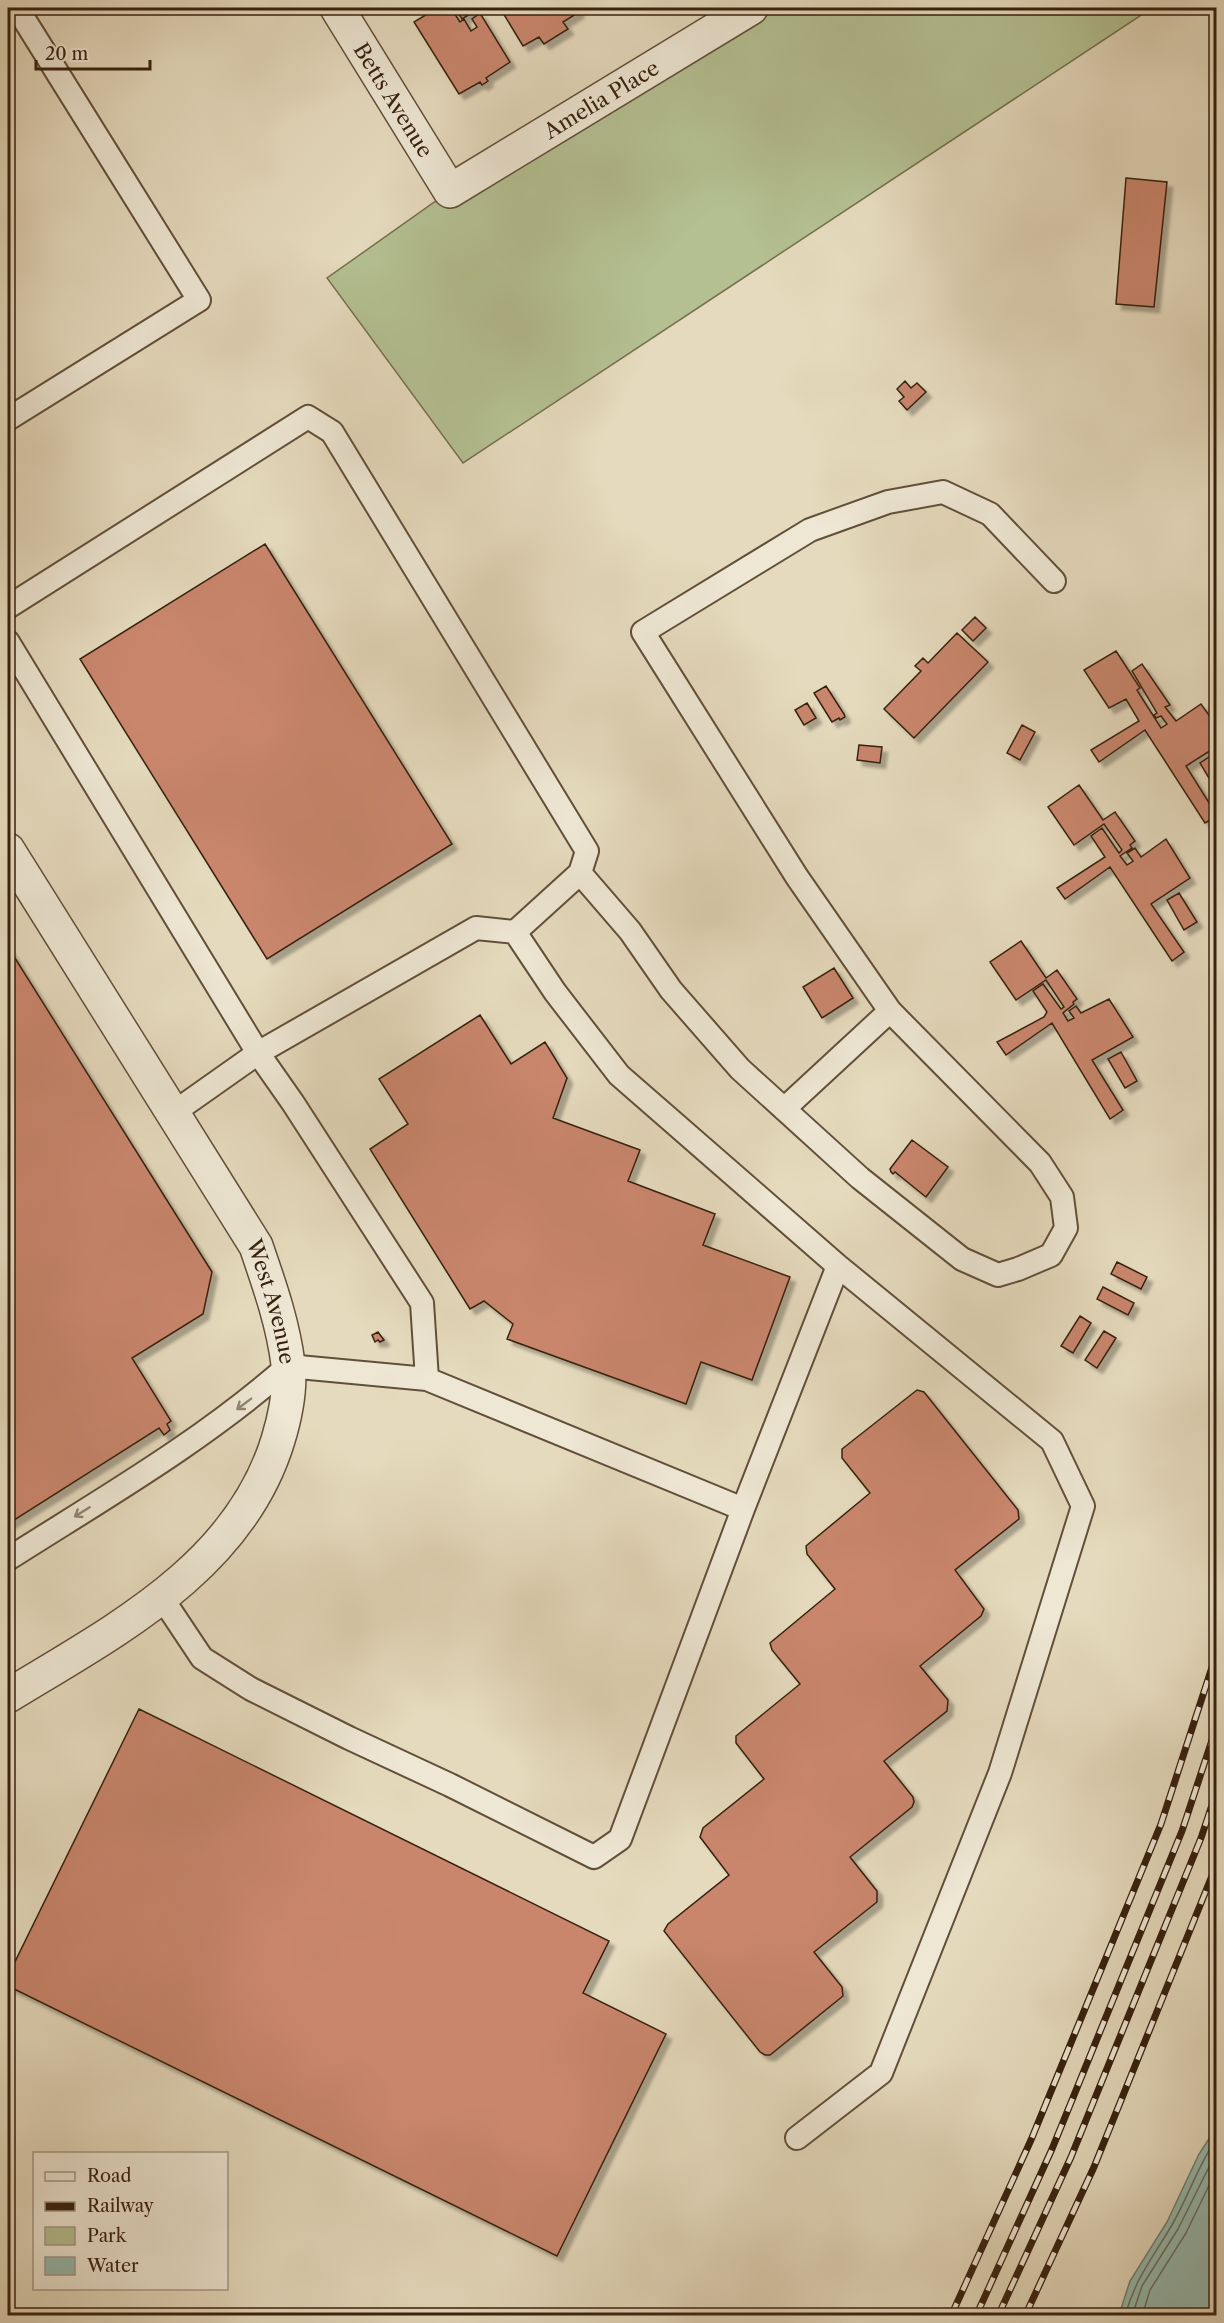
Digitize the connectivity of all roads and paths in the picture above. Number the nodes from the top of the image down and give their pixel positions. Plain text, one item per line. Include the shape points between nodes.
1 (17, 8) edge
2 (337, 8) edge
3 (751, 8) edge
4 (450, 191) joint
5 (8, 419) edge
6 (1054, 581) dead end
7 (8, 607) edge
8 (8, 642) edge
9 (8, 850) edge
10 (580, 873) junction
11 (515, 932) junction
12 (890, 1011) junction
13 (258, 1053) junction
14 (783, 1109) junction
15 (173, 1113) junction
16 (838, 1266) junction
17 (288, 1366) junction
18 (428, 1379) junction
19 (743, 1509) junction
20 (8, 1558) edge
21 (162, 1598) junction
22 (8, 1696) edge
23 (797, 2138) dead end

1 - 5 lane via 199,300
2 - 4 street, Betts Avenue
3 - 4 street, Amelia Place
6 - 12 lane via 990,514 944,492 888,502 810,530 643,632 797,877
7 - 10 lane via 308,417 332,432 587,851
8 - 13 lane
9 - 15 street, West Avenue
10 - 11 lane
10 - 14 lane via 630,931 671,990 740,1069
11 - 13 lane via 476,928
11 - 16 lane via 619,1075
12 - 14 lane
12 - 14 lane via 1046,1172 1062,1197 1066,1228 1051,1255 998,1275 962,1259 860,1178
13 - 15 lane
13 - 18 lane via 422,1303
15 - 17 street, West Avenue via 256,1246 274,1300
16 - 19 lane
16 - 23 lane via 1052,1441 1083,1506 1000,1773 881,2073
17 - 18 lane
17 -> 20 lane via 248,1401 154,1467
17 - 21 street, West Avenue via 285,1418 271,1461 253,1497 218,1546
18 - 19 lane
19 - 21 lane via 620,1839 594,1857 251,1689 202,1658
21 - 22 street, West Avenue

